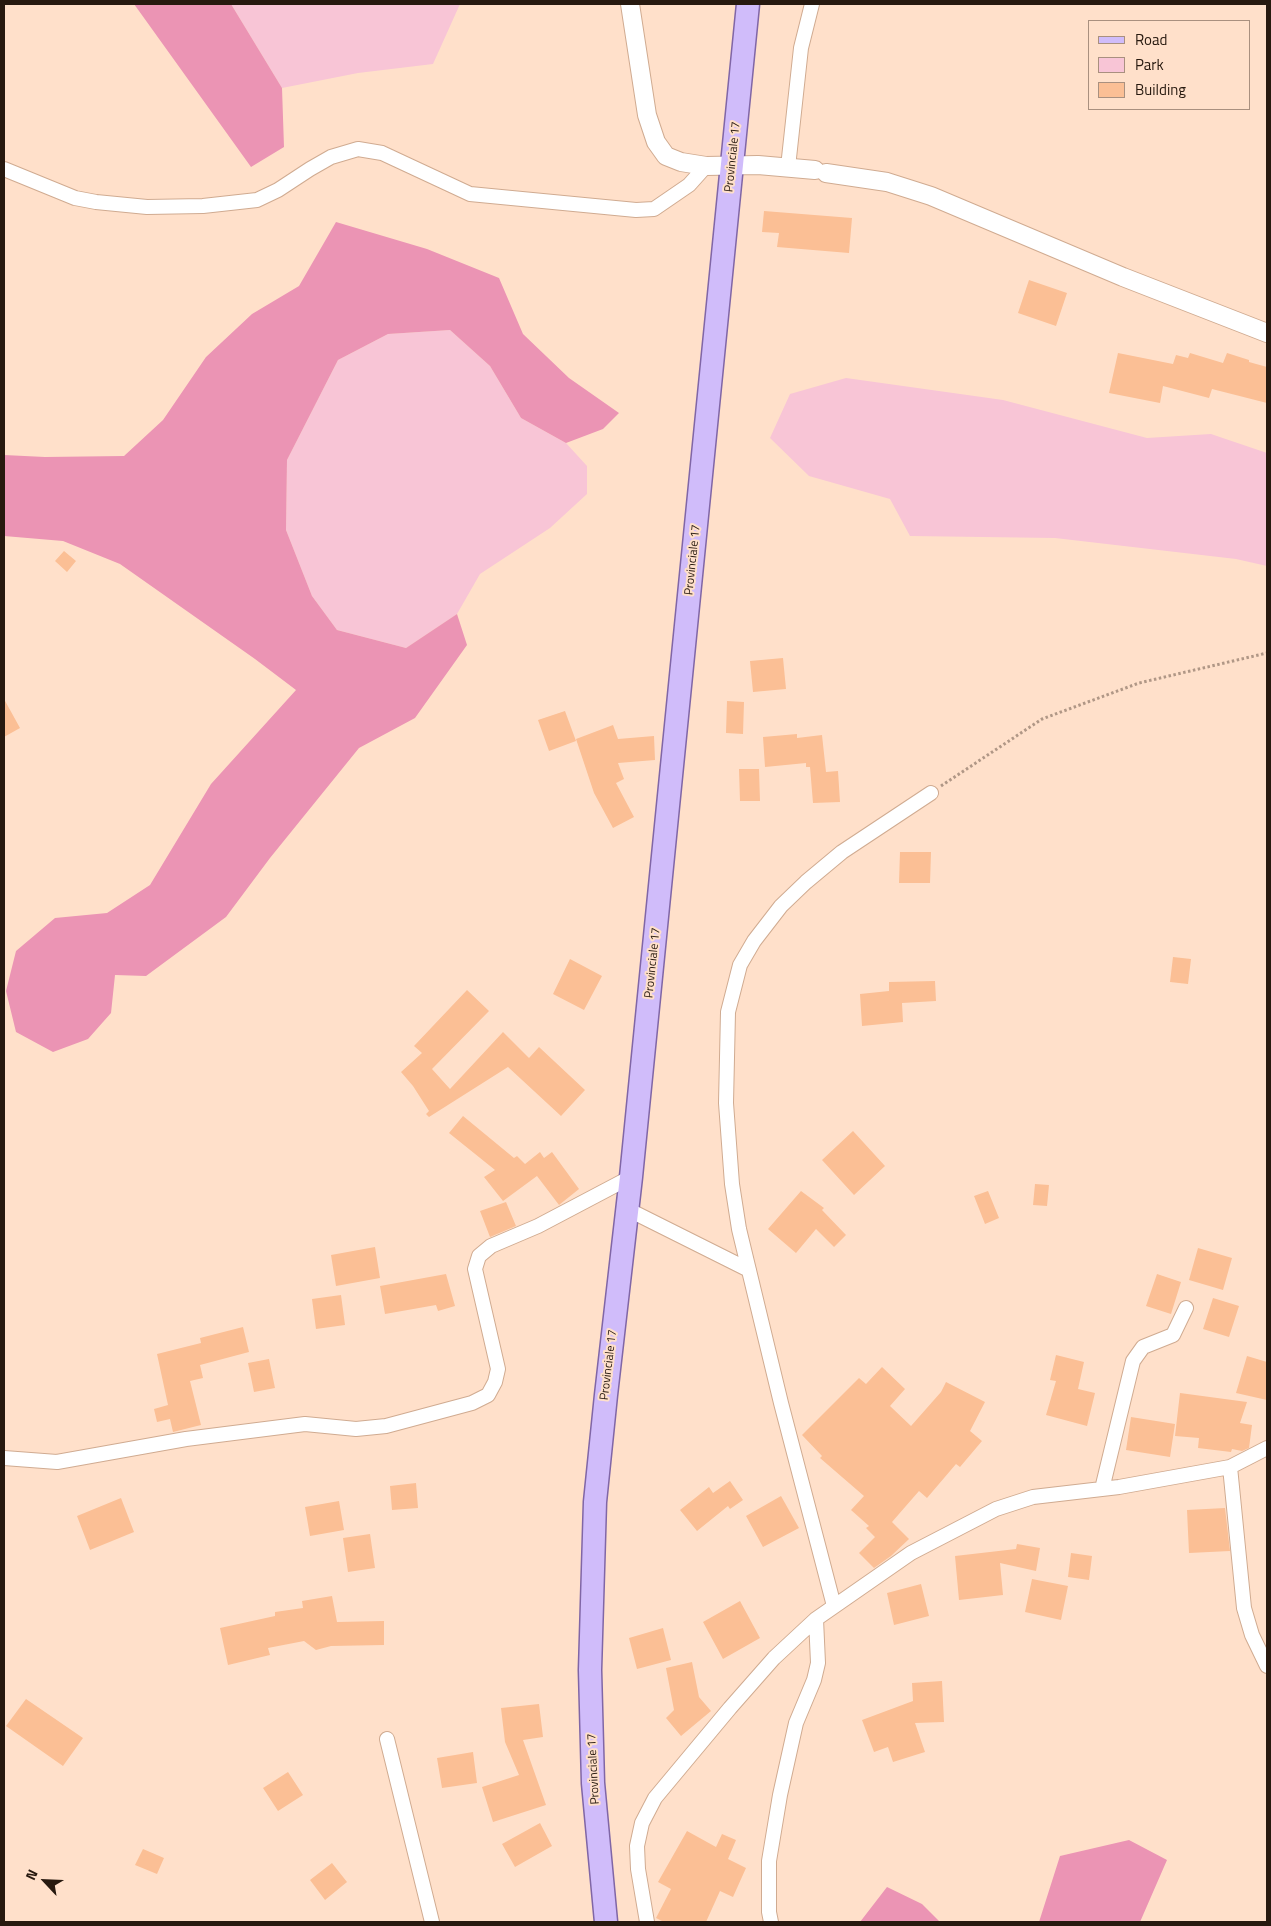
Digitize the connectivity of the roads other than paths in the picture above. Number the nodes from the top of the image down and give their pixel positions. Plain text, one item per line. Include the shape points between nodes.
1 (630, 4) edge
2 (748, 4) edge
3 (812, 4) edge
4 (732, 165) junction
5 (706, 166) junction
6 (788, 167) junction
7 (4, 170) edge
8 (1267, 333) edge
9 (931, 793) road end
10 (632, 1177) junction
11 (628, 1209) junction
12 (749, 1270) junction
13 (1186, 1308) dead end
14 (1266, 1454) edge
15 (4, 1458) edge
16 (1230, 1468) junction
17 (1102, 1489) junction
18 (834, 1606) junction
19 (816, 1619) junction
20 (1267, 1666) edge
21 (387, 1739) dead end
22 (432, 1922) edge
23 (606, 1922) edge
24 (647, 1922) edge
25 (771, 1922) edge

1 - 5 street via 647,115 656,142 666,156
2 - 4 main road, Provinciale 17
3 - 6 street via 801,48
4 - 5 street
4 - 6 street
4 - 10 main road, Provinciale 17
5 - 7 street via 689,185 654,209 636,210 476,195 382,153 358,149 331,158 256,200 203,206 147,207 96,202 75,198
6 - 8 street via 887,182 931,196 1123,277
9 - 12 street via 842,852 806,882 781,906 740,965 728,1012 726,1104 732,1184
10 - 11 main road, Provinciale 17
10 - 15 street via 538,1226 491,1246 479,1256 475,1269 498,1368 488,1395 386,1426 356,1429 312,1424 288,1426 186,1439 57,1462
11 - 12 street
11 - 23 main road, Provinciale 17 via 596,1502 590,1670 593,1783
12 - 18 street
13 - 17 street via 1173,1335 1143,1347 1133,1361
14 - 16 street
16 - 17 street
16 - 20 street via 1244,1608 1252,1635
17 - 18 street via 1033,1497 996,1509 911,1553
18 - 19 street
19 - 24 street via 774,1658 655,1798 642,1823 638,1846 638,1869
19 - 25 street via 818,1664 796,1723 769,1861
21 - 22 street

